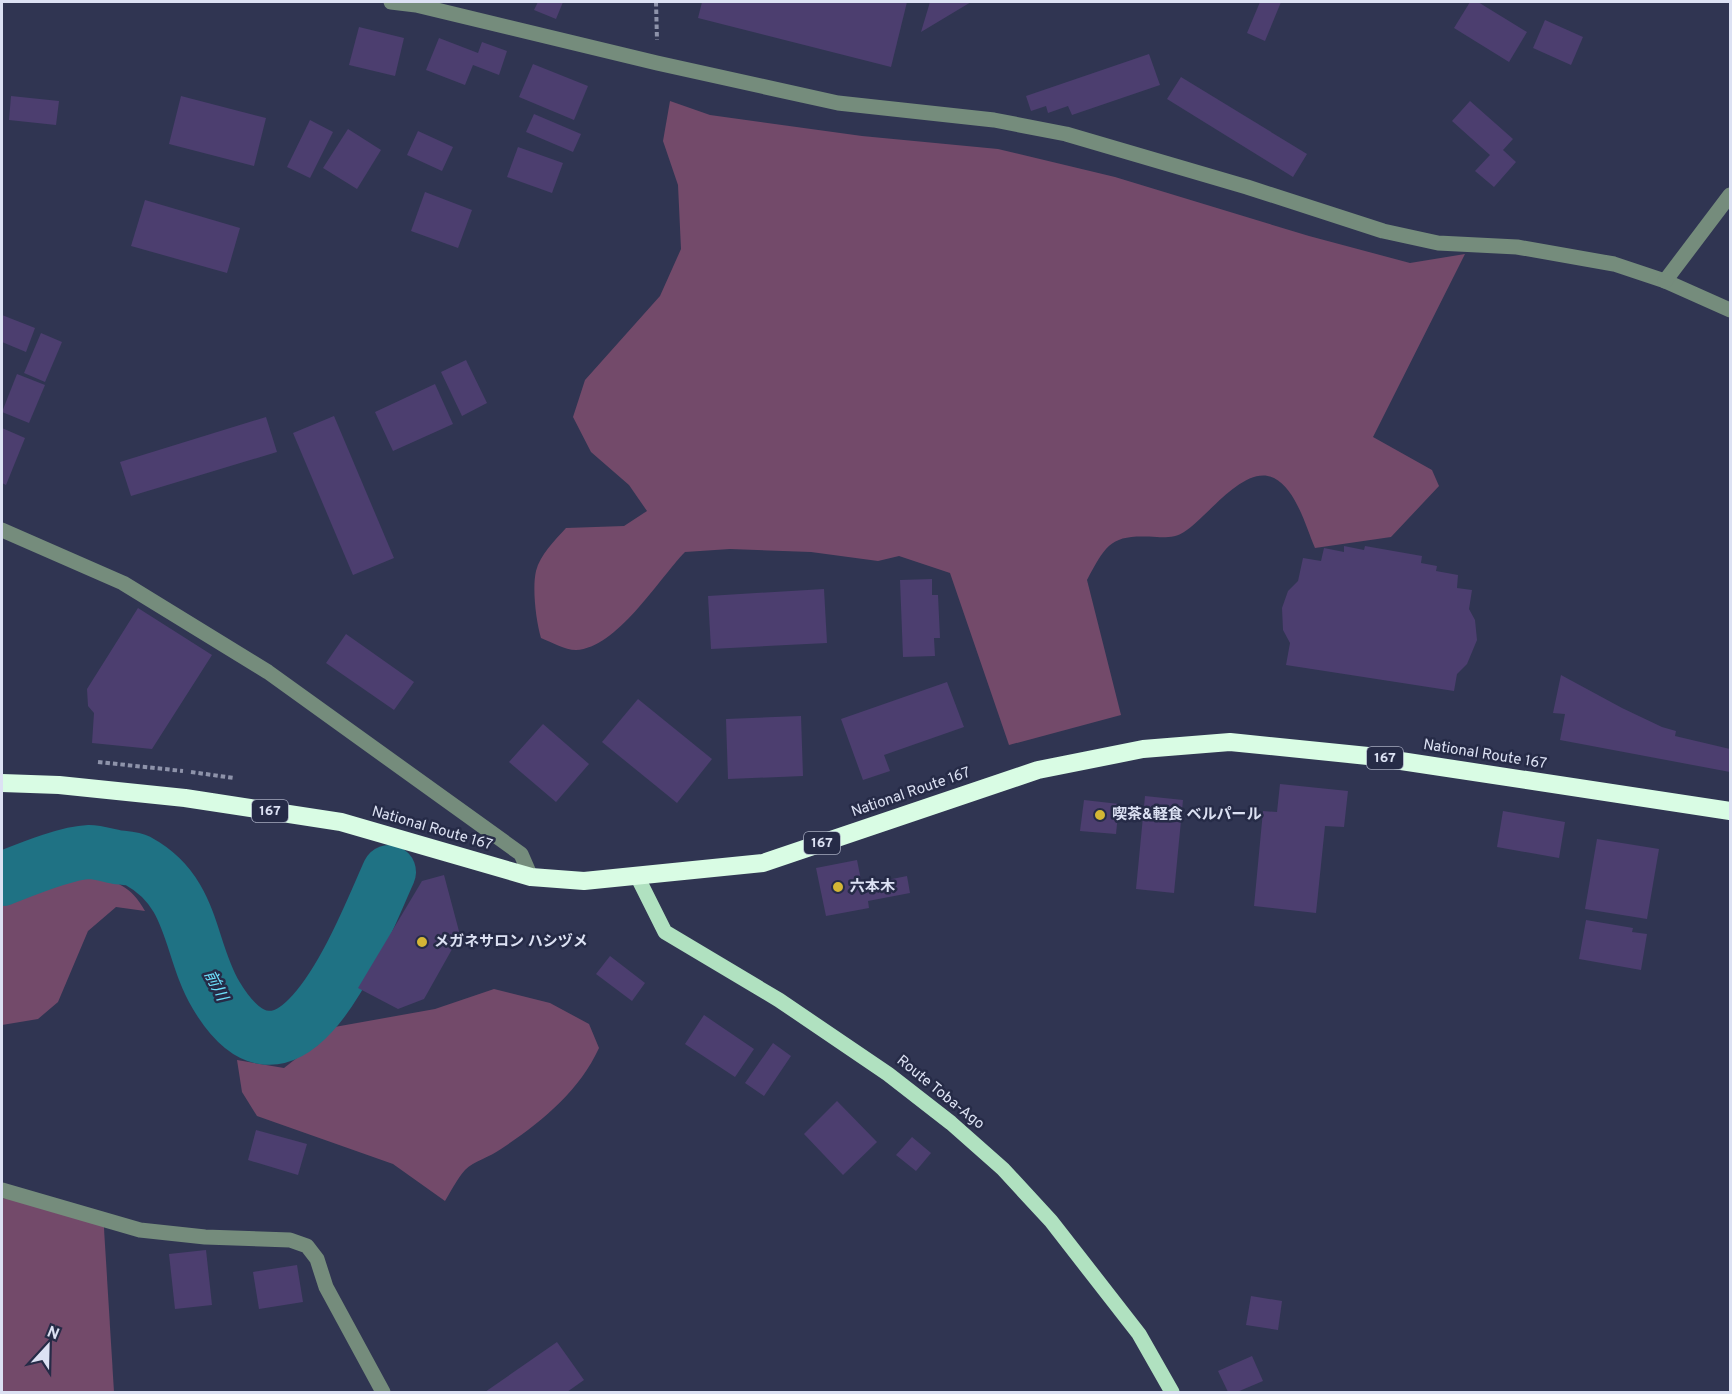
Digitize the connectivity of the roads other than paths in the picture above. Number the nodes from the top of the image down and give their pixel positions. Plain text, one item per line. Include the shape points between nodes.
1 (391, 2) edge
2 (1731, 195) edge
3 (1665, 281) junction
4 (1731, 310) edge
5 (2, 530) edge
6 (2, 783) edge
7 (1731, 811) edge
8 (638, 876) junction
9 (531, 877) junction
10 (2, 1190) edge
11 (383, 1392) edge
12 (1172, 1392) edge

1 - 3 street via 416,4 838,103 994,120 1066,134 1383,231 1438,243 1571,254
2 - 3 street
3 - 4 street
5 - 9 street via 123,583 268,672 521,854
6 - 9 highway, National Route 167 / 167 via 185,798 341,822
7 - 8 highway, National Route 167 / 167 via 1368,756 1230,742 1143,749 1038,770 763,863
8 - 9 highway, National Route 167 / 167 via 584,880
8 - 12 main road, Route Toba-Ago via 665,932 779,1000 879,1067 1003,1170 1051,1221 1139,1334
10 - 11 street via 140,1230 290,1240 307,1246

